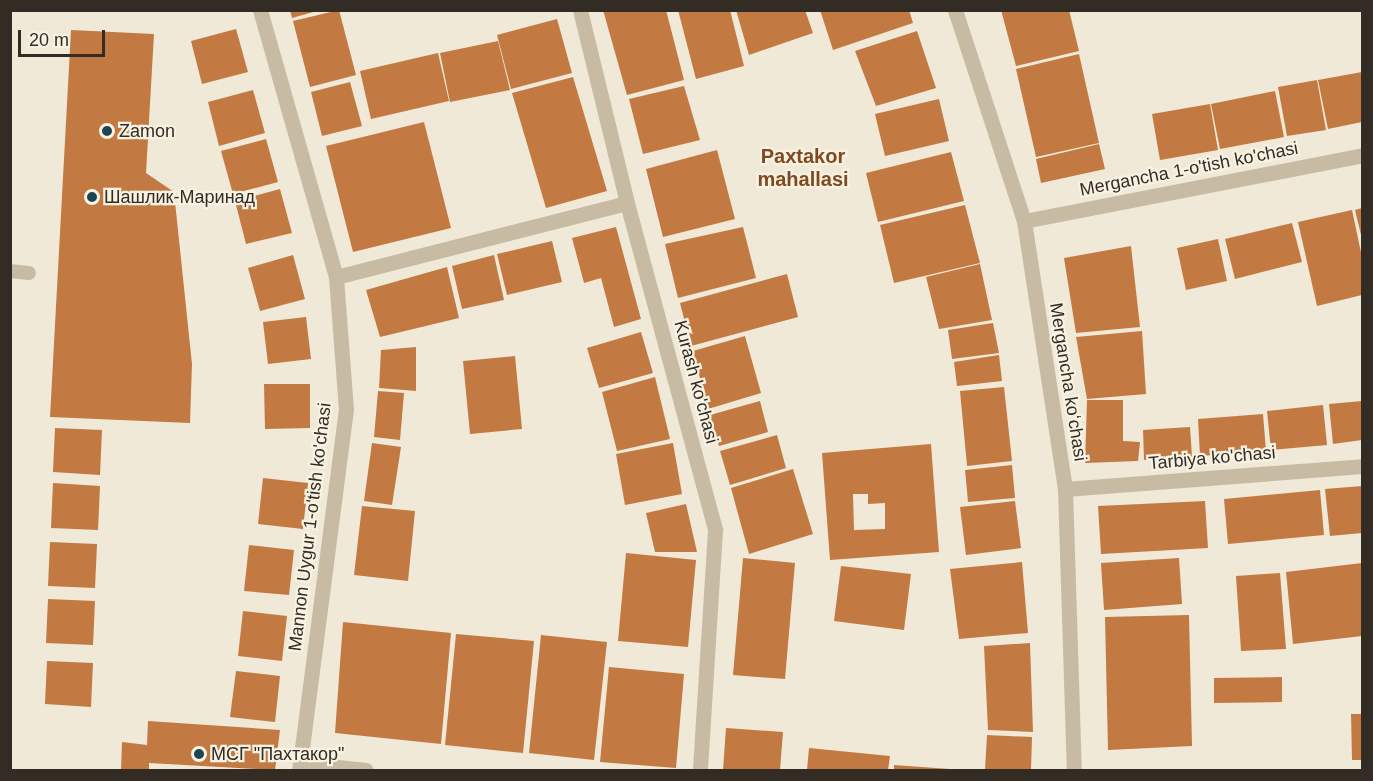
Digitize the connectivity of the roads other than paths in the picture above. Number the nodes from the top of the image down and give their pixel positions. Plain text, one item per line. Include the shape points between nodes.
1 (260, 10) edge
2 (580, 10) edge
3 (955, 10) edge
4 (1362, 155) edge
5 (627, 203) junction
6 (1024, 221) junction
7 (10, 271) edge
8 (29, 273) dead end
9 (336, 276) junction
10 (1362, 466) edge
11 (1065, 489) junction
12 (300, 767) edge
13 (366, 771) edge
14 (699, 771) edge
15 (1074, 771) edge

1 - 9 street, Mannon Uygur 1-o'tish ko'chasi
2 - 5 street, Kurash ko'chasi
3 - 6 street, Mergancha koʻchasi
4 - 6 street, Mergancha 1-o'tish ko'chasi
5 - 9 street
5 - 14 street, Kurash ko'chasi via 715,530
6 - 11 street, Mergancha koʻchasi
7 - 8 lane
9 - 12 street, Mannon Uygur 1-o'tish ko'chasi via 346,409
10 - 11 street, Tarbiya ko'chasi
11 - 15 street, Mergancha koʻchasi
12 - 13 street

